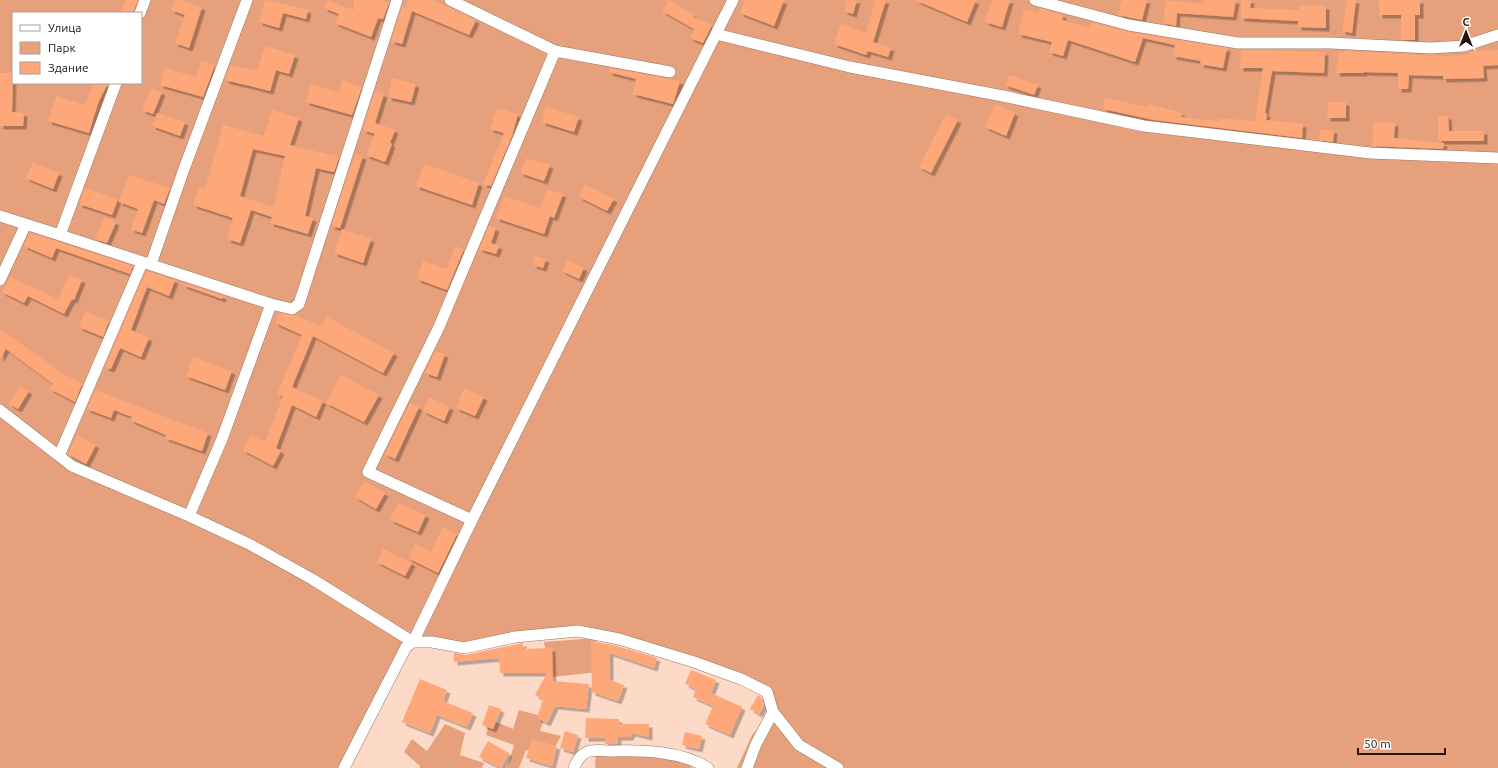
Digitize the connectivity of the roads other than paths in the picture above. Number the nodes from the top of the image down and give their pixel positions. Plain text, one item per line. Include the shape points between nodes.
1 (145, 0) edge
2 (247, 0) edge
3 (397, 0) edge
4 (450, 0) edge
5 (733, 0) edge
6 (1035, 0) edge
7 (140, 12) edge
8 (716, 34) junction
9 (1498, 35) edge
10 (555, 51) junction
11 (670, 72) dead end
12 (116, 84) edge
13 (1498, 158) edge
14 (0, 216) edge
15 (26, 224) junction
16 (60, 235) junction
17 (146, 263) junction
18 (0, 280) edge
19 (271, 304) junction
20 (0, 410) edge
21 (59, 456) junction
22 (190, 516) junction
23 (472, 520) junction
24 (413, 642) junction
25 (773, 712) junction
26 (344, 768) edge
27 (574, 768) edge
28 (708, 768) edge
29 (747, 768) edge
30 (838, 768) edge

1 - 7 street
2 - 17 street
3 - 19 street via 299,304 292,309
4 - 10 street
5 - 8 street
6 - 9 street via 1129,25 1238,43 1331,43 1430,48 1464,46
8 - 13 street via 850,67 1144,126 1370,153
8 - 23 street
10 - 11 street
10 - 23 street via 439,327 368,472
12 - 16 street
14 - 15 street
15 - 16 street
15 - 18 street
16 - 17 street
17 - 19 street
17 - 21 street
19 - 22 street via 222,439
20 - 21 street
21 - 22 street via 78,469
22 - 24 street via 293,568
23 - 24 street
24 - 25 street via 432,642 464,648 515,637 578,631 619,639 741,679 767,692
24 - 26 street via 406,647
25 - 29 street
25 - 30 street via 799,745
27 - 28 street via 580,756 590,751 630,750 697,761

